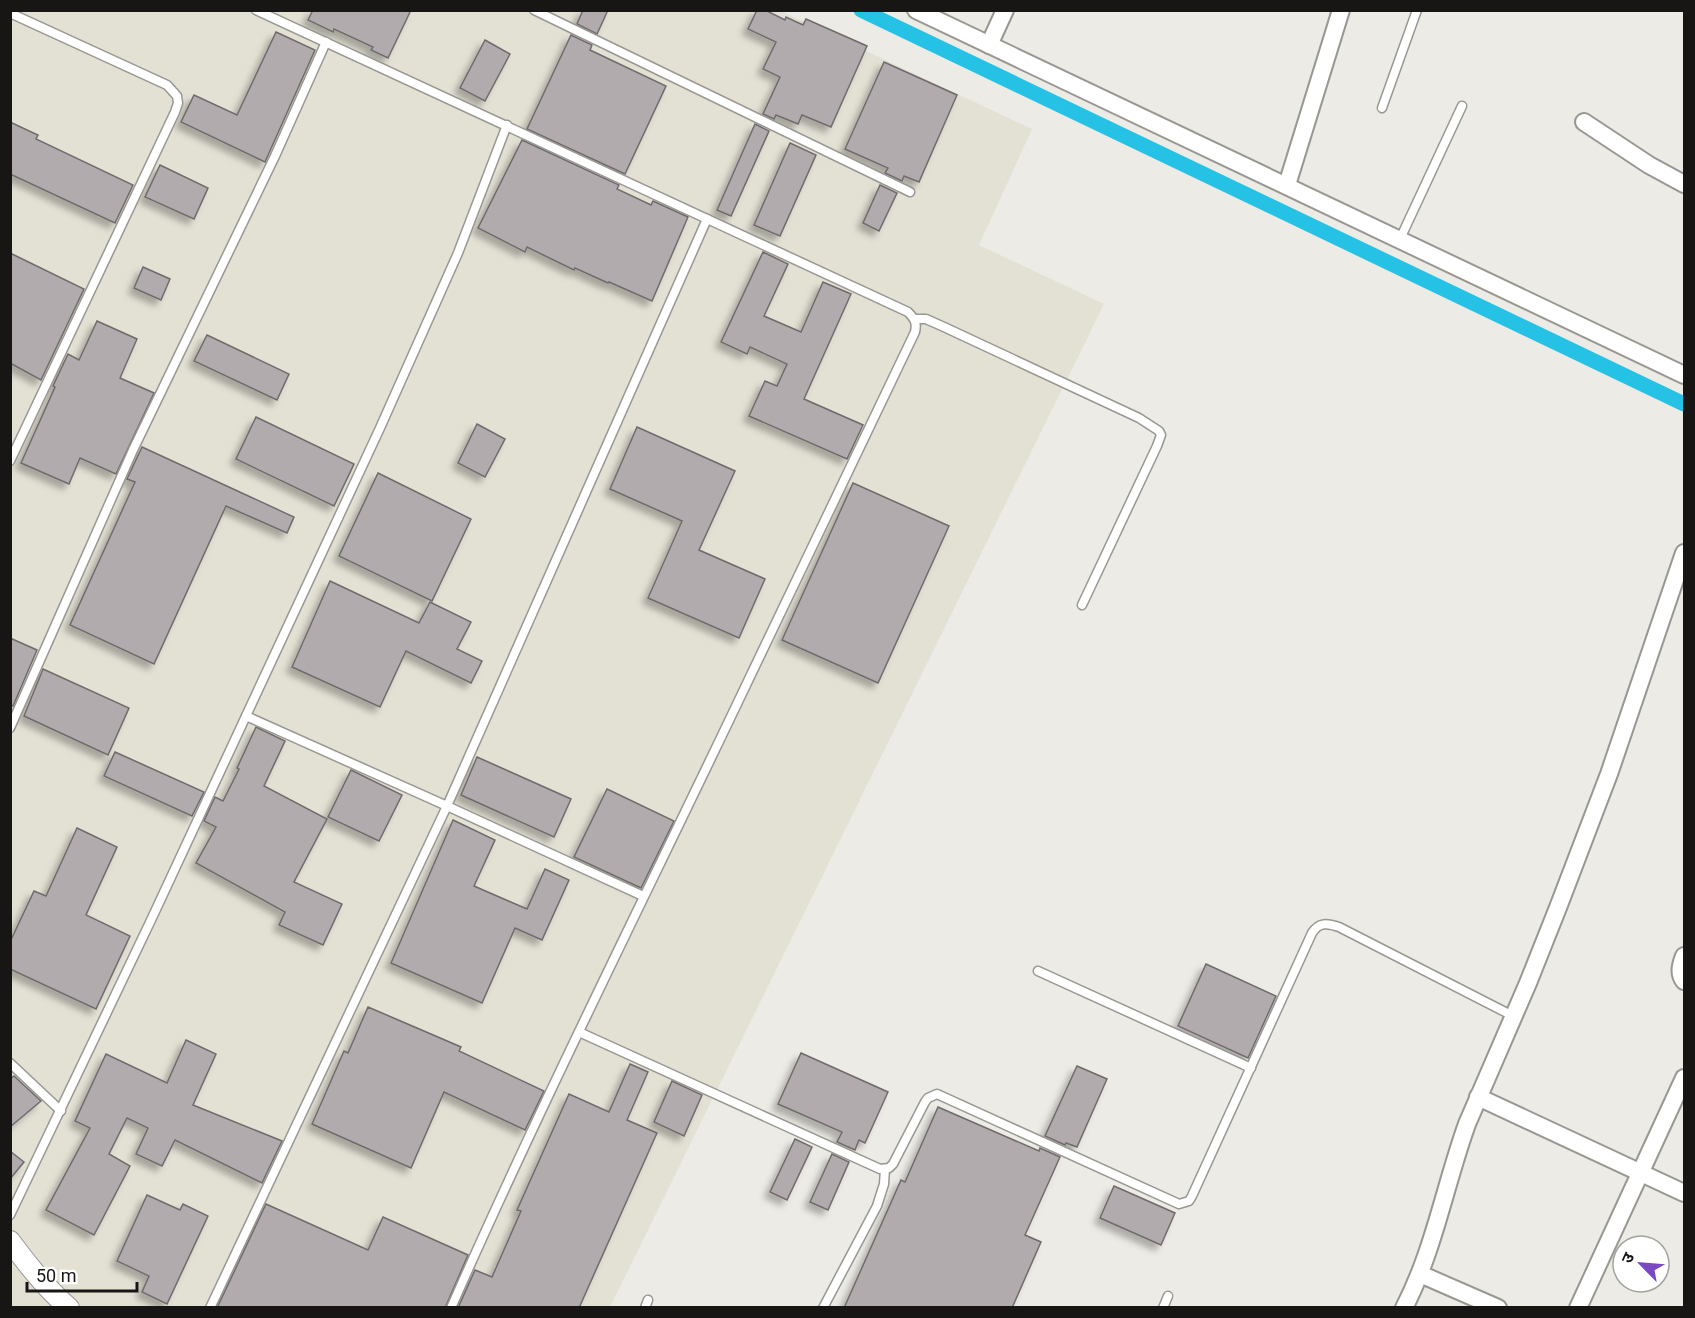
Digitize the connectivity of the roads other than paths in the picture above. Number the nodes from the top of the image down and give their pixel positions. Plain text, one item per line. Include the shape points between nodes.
1 (256, 10) edge
2 (534, 10) edge
3 (916, 10) edge
4 (1005, 10) edge
5 (1341, 10) edge
6 (1417, 10) edge
7 (10, 13) edge
8 (326, 42) junction
9 (989, 45) junction
10 (1462, 106) dead end
11 (1382, 108) dead end
12 (1584, 122) dead end
13 (507, 125) junction
14 (1684, 184) edge
15 (1287, 185) junction
16 (910, 192) dead end
17 (707, 219) junction
18 (1400, 238) junction
19 (915, 319) junction
20 (1684, 375) edge
21 (10, 462) edge
22 (1684, 553) edge
23 (1082, 605) dead end
24 (14, 711) edge
25 (246, 716) junction
26 (10, 728) edge
27 (447, 806) junction
28 (643, 896) junction
29 (1684, 956) edge
30 (1038, 971) dead end
31 (1684, 981) edge
32 (1513, 1016) junction
33 (579, 1032) junction
34 (10, 1063) edge
35 (1251, 1068) junction
36 (1684, 1078) edge
37 (1478, 1097) junction
38 (61, 1111) junction
39 (885, 1169) junction
40 (1640, 1173) junction
41 (1684, 1193) edge
42 (10, 1215) edge
43 (10, 1241) edge
44 (1420, 1274) junction
45 (1168, 1296) dead end
46 (69, 1308) edge
47 (210, 1308) edge
48 (451, 1308) edge
49 (823, 1308) edge
50 (1162, 1308) edge
51 (1404, 1308) edge
52 (1498, 1308) edge
53 (1578, 1308) edge

1 - 8 lane
2 - 16 lane
3 - 9 street
4 - 9 street
5 - 15 street
6 - 11 lane
7 - 21 lane via 166,85 177,96 178,103
8 - 13 lane
8 - 24 lane
9 - 15 street
10 - 18 lane
12 - 14 street
13 - 17 lane
13 - 25 lane via 458,253
15 - 18 street
17 - 19 lane via 908,312
17 - 27 lane
18 - 20 street
19 - 23 lane via 944,327 1159,430 1157,446
19 - 28 lane via 915,332
22 - 32 street via 1609,774
24 - 26 lane
25 - 27 lane
25 - 38 lane
27 - 28 lane
27 - 47 lane
28 - 33 lane
29 - 31 street via 1680,972
30 - 35 lane
32 - 35 lane via 1339,927 1322,924 1312,933
32 - 37 street
33 - 39 lane
33 - 48 lane
34 - 38 lane
35 - 39 lane via 1192,1196 1184,1203 1174,1202 937,1094 928,1098 893,1164
36 - 40 street
37 - 40 street
37 - 44 street
38 - 42 lane
39 - 49 lane via 877,1206
40 - 41 street
40 - 53 street
43 - 46 street
44 - 51 street
44 - 52 street
45 - 50 lane

